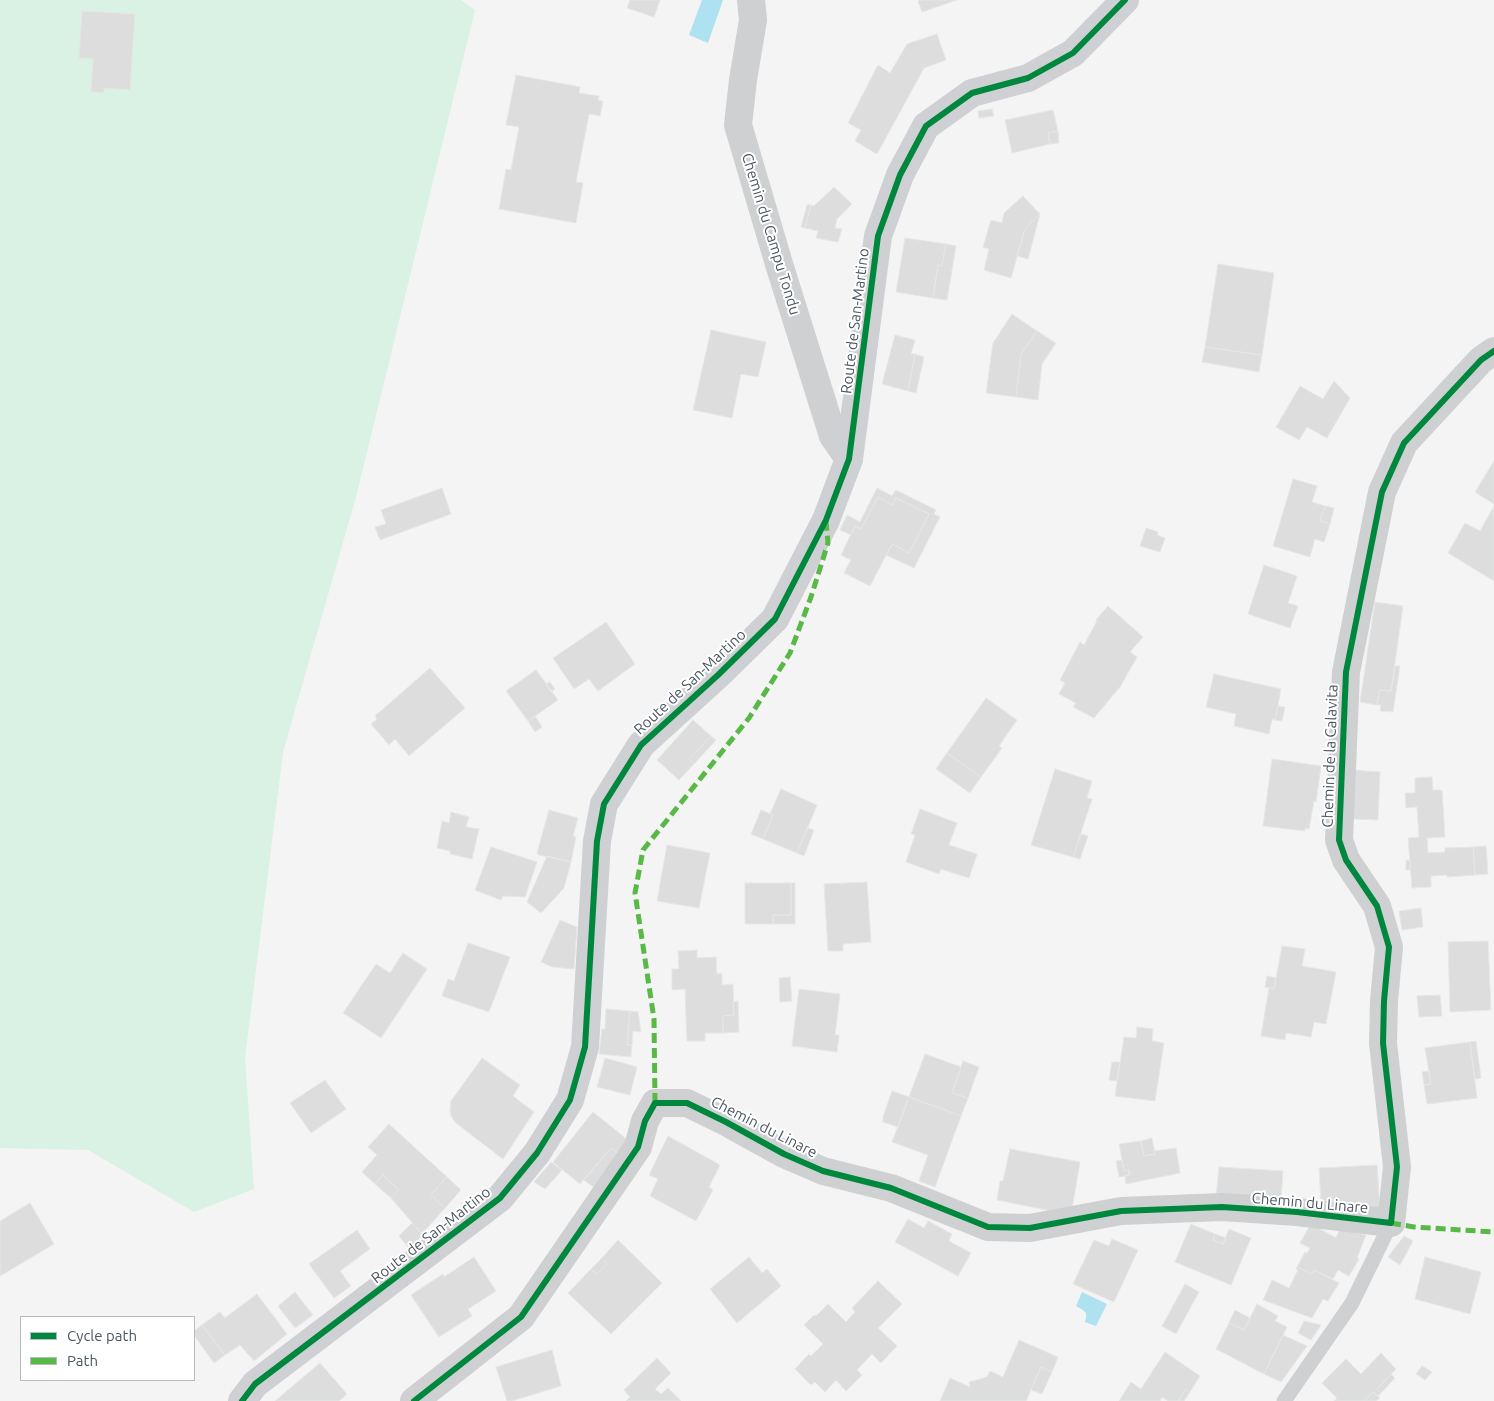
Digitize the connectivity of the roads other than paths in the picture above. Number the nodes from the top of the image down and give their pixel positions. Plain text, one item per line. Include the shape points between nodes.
1 (751, 0) edge
2 (1125, 0) edge
3 (1494, 351) edge
4 (850, 459) junction
5 (1391, 1223) junction
6 (242, 1401) edge
7 (414, 1401) edge
8 (1284, 1401) edge

1 - 4 street, Chemin du Campu Tondu via 753,20 738,124 833,436
2 - 4 street, Route de San-Martino via 1072,53 1028,78 972,93 926,126 900,175 878,236
3 - 5 street, Chemin de la Calavita via 1481,360 1404,443 1382,492 1346,672 1339,840 1346,860 1377,906 1389,947 1383,1042 1397,1166
4 - 6 street, Route de San-Martino via 826,520 775,618 641,745 604,804 597,841 585,1047 570,1100 537,1153 500,1198 255,1384
5 - 7 street, Chemin du Linare via 1222,1207 1122,1212 1030,1228 988,1227 891,1188 823,1171 687,1103 655,1103 645,1121 638,1147 521,1317
5 - 8 lane, Chemin de la Calavita via 1352,1303

